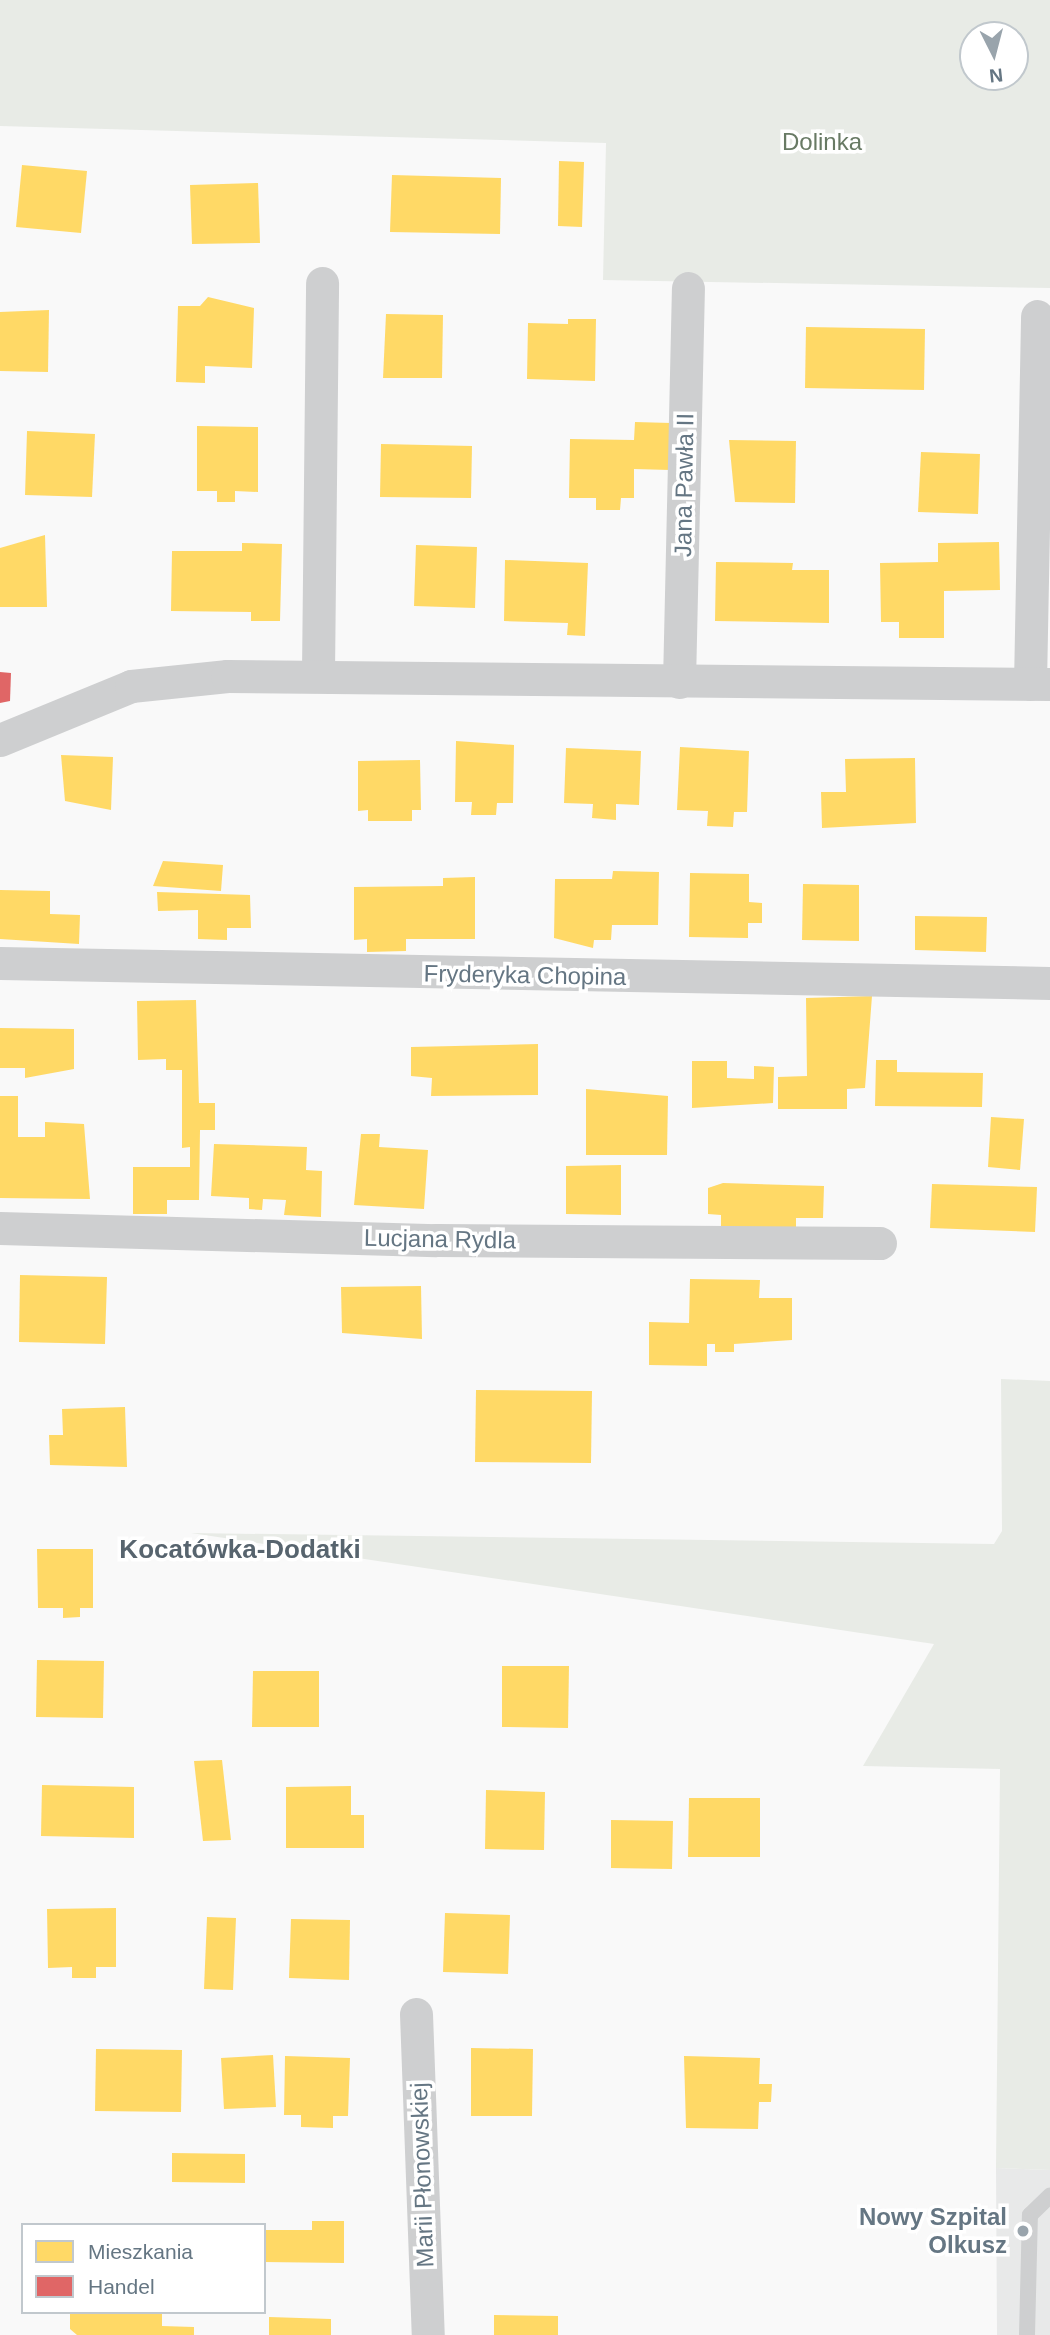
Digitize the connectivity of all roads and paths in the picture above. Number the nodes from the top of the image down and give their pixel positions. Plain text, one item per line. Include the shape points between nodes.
1 (322, 283) dead end
2 (688, 288) dead end
3 (1037, 316) dead end
4 (318, 673) junction
5 (679, 682) junction
6 (1040, 684) edge
7 (0, 740) edge
8 (0, 963) edge
9 (1050, 983) edge
10 (0, 1228) edge
11 (880, 1243) dead end
12 (416, 2014) dead end
13 (1050, 2196) edge
14 (428, 2335) edge
15 (1027, 2335) edge

1 - 4 street
2 - 5 street, Jana Pawła II
3 - 6 street
4 - 5 street
4 - 7 street via 131,686
5 - 6 street
8 - 9 street, Fryderyka Chopina
10 - 11 street, Lucjana Rydla
12 - 14 street, Marii Płonowskiej
13 - 15 lane via 1030,2215

